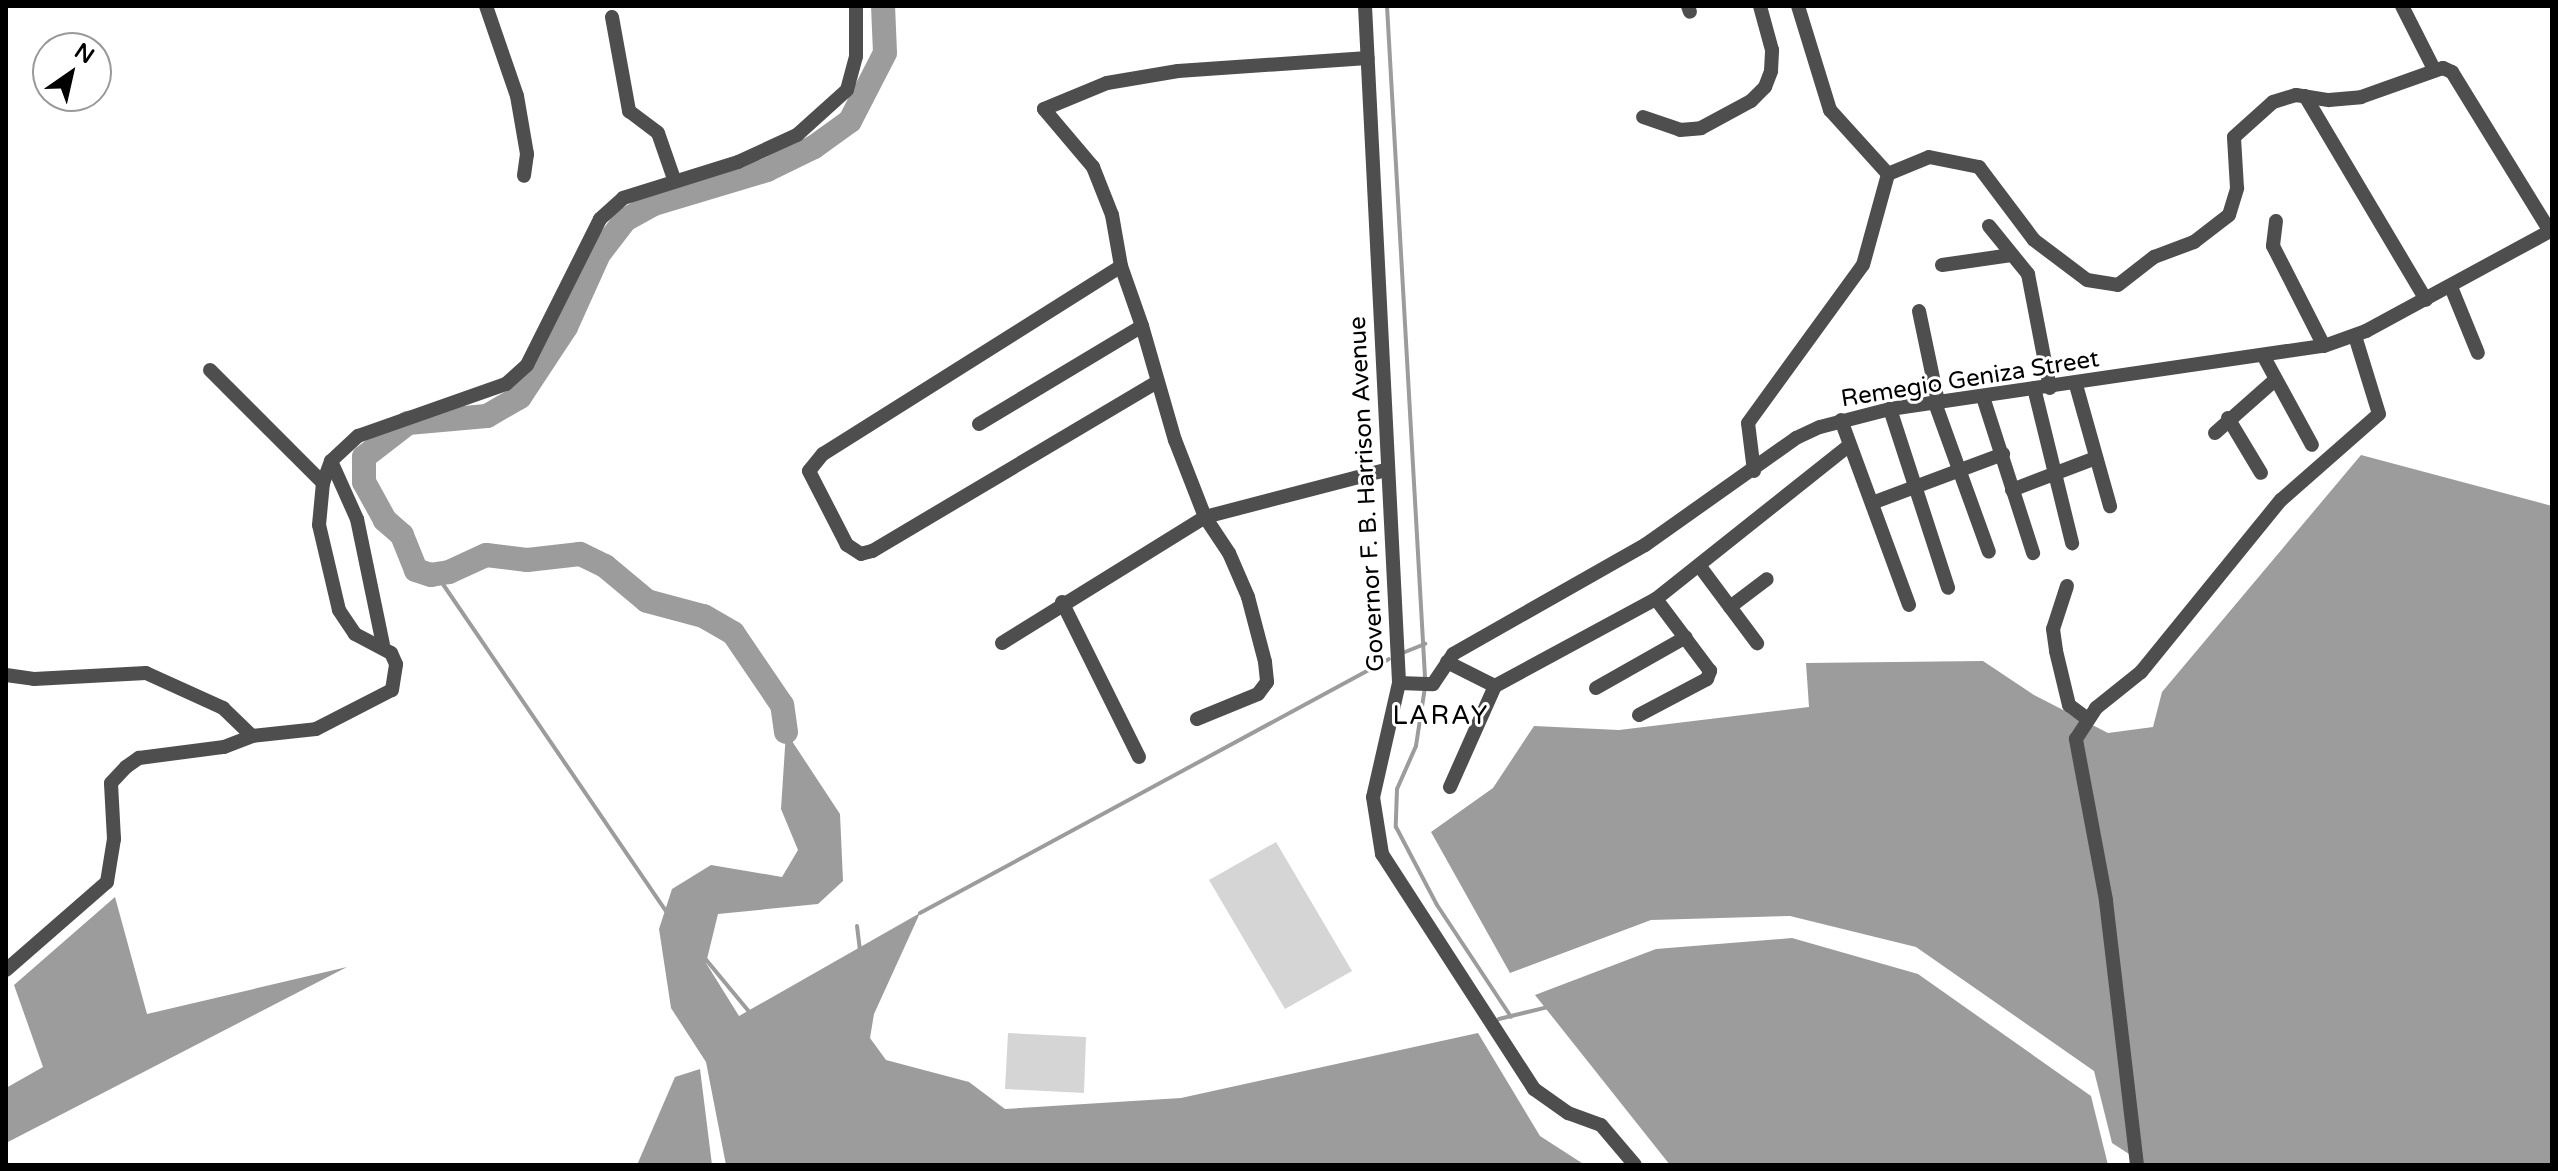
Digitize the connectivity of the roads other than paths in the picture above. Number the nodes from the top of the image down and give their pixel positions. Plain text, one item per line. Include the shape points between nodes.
1 (486, 6) edge
2 (856, 6) edge
3 (1365, 6) edge
4 (1760, 6) edge
5 (1798, 6) edge
6 (2402, 6) edge
7 (612, 17) dead end
8 (1368, 58) junction
9 (2434, 69) junction
10 (2305, 96) junction
11 (1643, 117) dead end
12 (1888, 174) junction
13 (524, 176) dead end
14 (674, 179) junction
15 (2276, 221) dead end
16 (1989, 226) dead end
17 (2551, 230) edge
18 (2011, 255) junction
19 (1942, 265) dead end
20 (1121, 266) junction
21 (2451, 287) junction
22 (2426, 300) junction
23 (1919, 311) dead end
24 (1142, 326) junction
25 (2355, 336) junction
26 (2324, 346) junction
27 (2478, 353) dead end
28 (2264, 357) junction
29 (210, 370) dead end
30 (2275, 380) junction
31 (1157, 382) junction
32 (2076, 385) junction
33 (2034, 388) junction
34 (2050, 388) junction
35 (1983, 397) junction
36 (1937, 403) junction
37 (1890, 409) junction
38 (2228, 418) junction
39 (1841, 420) junction
40 (979, 424) dead end
41 (2215, 433) dead end
42 (2312, 445) dead end
43 (1847, 447) junction
44 (2003, 454) junction
45 (2096, 458) junction
46 (331, 461) junction
47 (1386, 470) junction
48 (1754, 471) junction
49 (1958, 472) junction
50 (2261, 473) dead end
51 (2053, 474) junction
52 (323, 483) junction
53 (1913, 487) junction
54 (2012, 490) junction
55 (1872, 503) junction
56 (2110, 506) dead end
57 (1205, 517) junction
58 (2072, 543) dead end
59 (1989, 552) dead end
60 (2033, 553) dead end
61 (1701, 568) junction
62 (1767, 579) dead end
63 (2067, 586) dead end
64 (1948, 588) dead end
65 (1656, 599) junction
66 (1062, 602) junction
67 (1909, 605) dead end
68 (1730, 607) junction
69 (1686, 637) junction
70 (1002, 643) dead end
71 (1757, 643) dead end
72 (383, 644) junction
73 (1447, 662) junction
74 (6, 675) edge
75 (1399, 683) junction
76 (1495, 686) junction
77 (1596, 688) dead end
78 (1639, 715) dead end
79 (2086, 718) junction
80 (1197, 719) dead end
81 (252, 736) junction
82 (1139, 757) dead end
83 (1450, 787) dead end
84 (6, 970) edge
85 (1635, 1165) edge
86 (2137, 1165) edge

1 - 13 street via 517,96 527,154
2 - 14 street via 856,56 847,90 822,117 797,135 738,162
3 - 8 street, Governor F. B. Harrison Avenue
4 - 11 street via 1772,50 1771,71 1751,101 1701,128 1680,130
5 - 12 street via 1830,110
6 - 9 street
7 - 14 street via 629,111 658,133
8 - 20 street via 1178,71 1107,83 1044,109 1093,167 1112,215
8 - 47 street, Governor F. B. Harrison Avenue
9 - 10 street via 2361,97
9 - 17 street via 2452,72
10 - 12 street via 2273,102 2238,130 2237,188 2229,215 2194,242 2154,257 2118,285 2087,280 2034,240 1979,167 1929,157
10 - 22 street
12 - 48 street via 1863,265 1748,423
14 - 46 street via 623,198 600,219 527,365 506,384 386,423 358,436
15 - 26 street via 2273,246
16 - 18 street
17 - 21 street, Remegio Geniza Street
18 - 19 street
18 - 34 street via 2022,260 2028,274
20 - 24 street
20 - 31 street via 823,454 811,466 811,477 852,551 872,551
21 - 22 street, Remegio Geniza Street
21 - 27 street
22 - 25 street, Remegio Geniza Street
23 - 36 street
24 - 31 street
24 - 40 street
25 - 26 street, Remegio Geniza Street
25 - 79 street via 2379,414 2281,500 2141,672
26 - 28 street, Remegio Geniza Street
28 - 30 street
28 - 32 street, Remegio Geniza Street
29 - 52 street
30 - 38 street
30 - 42 street
31 - 57 street
32 - 34 street, Remegio Geniza Street
32 - 45 street
33 - 34 street, Remegio Geniza Street
33 - 35 street, Remegio Geniza Street
33 - 51 street
35 - 36 street, Remegio Geniza Street
35 - 44 street
36 - 37 street, Remegio Geniza Street
36 - 49 street
37 - 39 street, Remegio Geniza Street
37 - 53 street
38 - 41 street
38 - 50 street
39 - 43 street
39 - 48 street, Remegio Geniza Street via 1796,438
43 - 55 street
43 - 61 street
44 - 49 street
44 - 54 street
45 - 51 street
45 - 56 street
46 - 52 street
46 - 72 street via 357,519
47 - 57 street
47 - 75 street, Governor F. B. Harrison Avenue
48 - 73 street, Remegio Geniza Street via 1645,545
49 - 53 street
49 - 59 street
51 - 54 street
51 - 58 street
52 - 72 street via 319,525 339,610 355,634
53 - 55 street
53 - 64 street
54 - 60 street
55 - 67 street
57 - 66 street
57 - 80 street via 1229,553 1248,597 1267,682 1258,694
61 - 65 street
61 - 68 street
62 - 68 street
63 - 79 street via 2053,629 2056,651 2069,705
65 - 69 street
65 - 76 street
66 - 70 street
66 - 82 street
68 - 71 street
69 - 77 street
69 - 78 street via 1709,676
72 - 81 street via 396,664 393,688 385,697 316,729
73 - 75 street, Remegio Geniza Street via 1433,684
73 - 76 street
74 - 81 street via 34,679 146,673 223,708
75 - 85 street, Governor F. B. Harrison Avenue via 1373,797 1389,869 1534,1089 1568,1113 1601,1125
76 - 83 street
79 - 86 street via 2076,739 2106,900
81 - 84 street via 224,747 139,758 126,767 111,783 114,839 107,882

